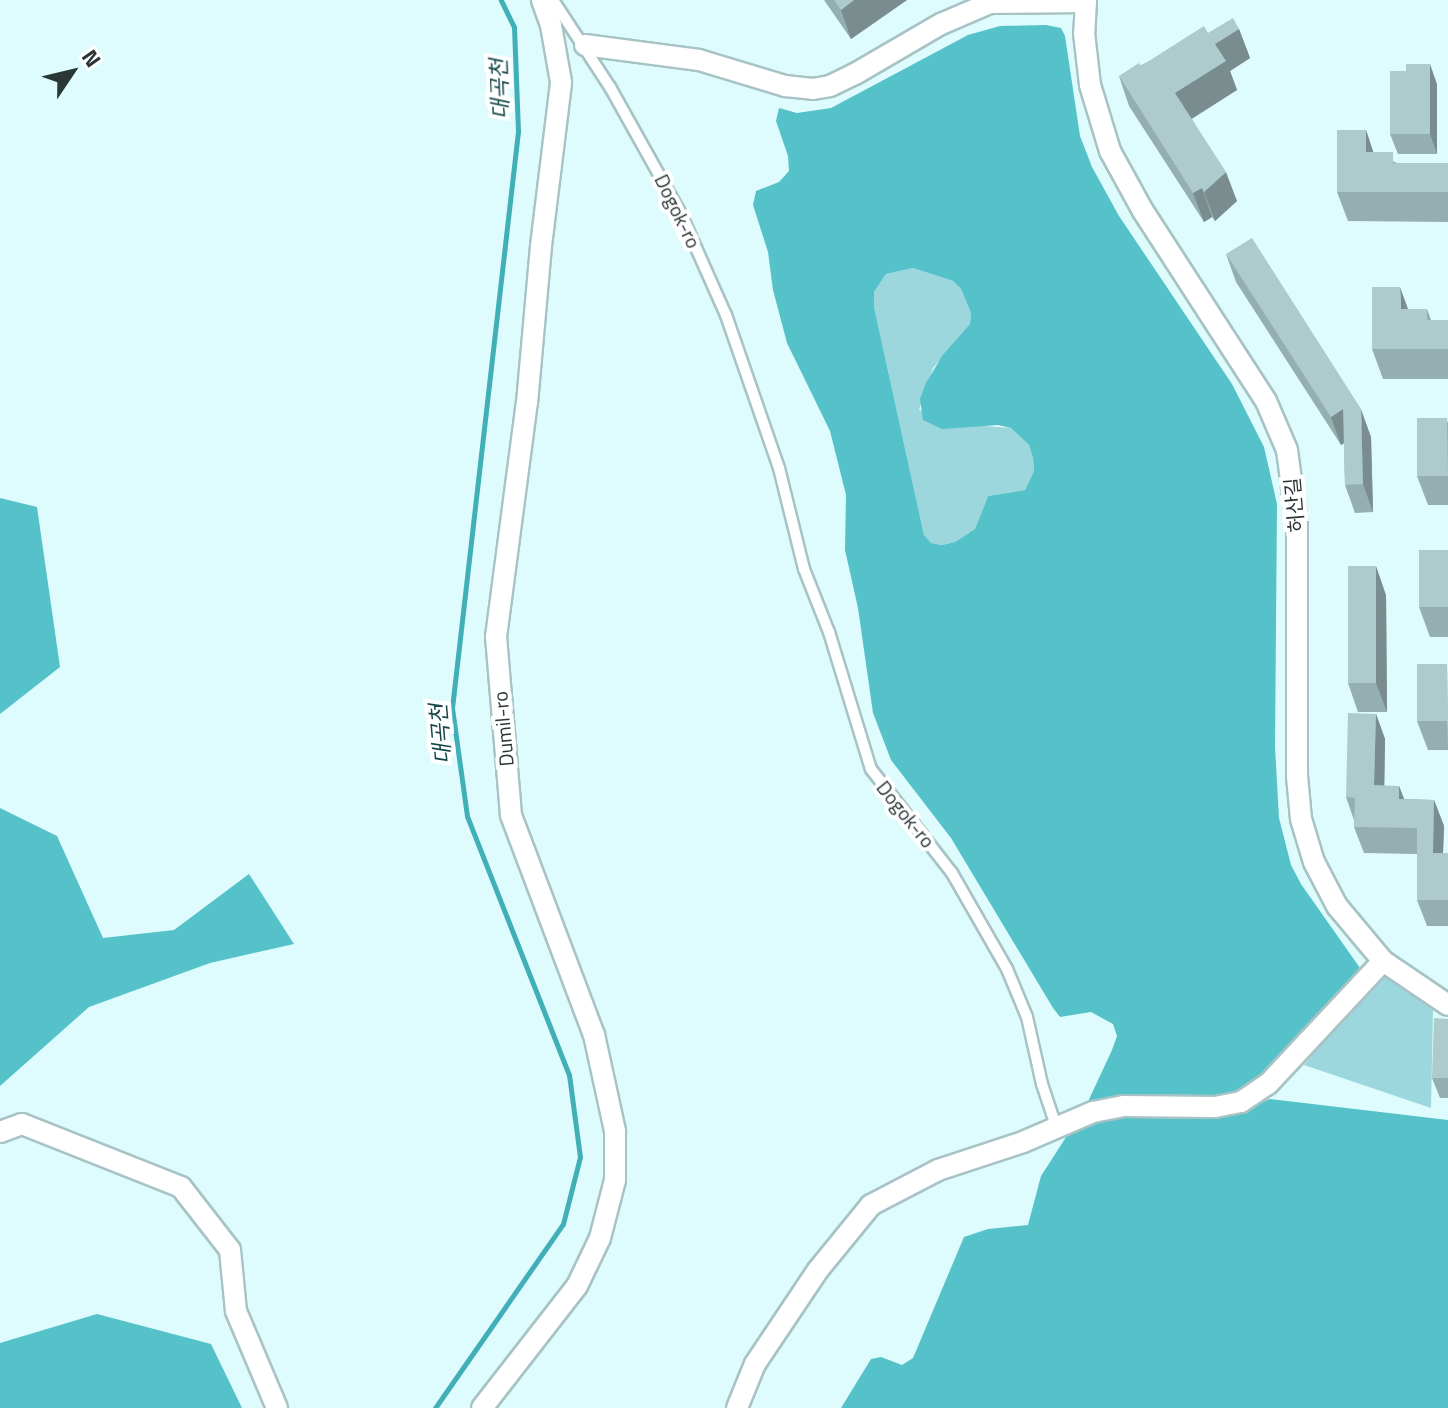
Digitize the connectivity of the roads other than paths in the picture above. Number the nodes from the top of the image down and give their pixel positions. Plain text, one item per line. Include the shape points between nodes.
1 (542, 0) edge
2 (553, 0) edge
3 (1086, 1) edge
4 (585, 45) junction
5 (1383, 961) junction
6 (1448, 1005) edge
7 (1056, 1126) junction
8 (0, 1132) edge
9 (277, 1408) edge
10 (482, 1408) edge
11 (737, 1408) edge

1 - 10 street, Dumil-ro via 561,82 496,637 511,815 594,1035 615,1131 615,1180 600,1238 577,1286
2 - 4 lane, Dogok-ro
3 - 4 street via 990,3 941,24 855,74 813,89 699,60
3 - 5 street, 허산길 via 1090,85 1110,151 1266,401 1287,450 1297,513 1301,819 1323,884
4 - 7 lane, Dogok-ro via 681,214 726,315 871,769 952,873 1007,969 1027,1017
5 - 6 street, 허산길
5 - 7 street via 1254,1096 1226,1106 1109,1108
7 - 11 street via 938,1170 871,1205 818,1270 755,1364
8 - 9 street via 22,1124 181,1187 230,1250 236,1311

